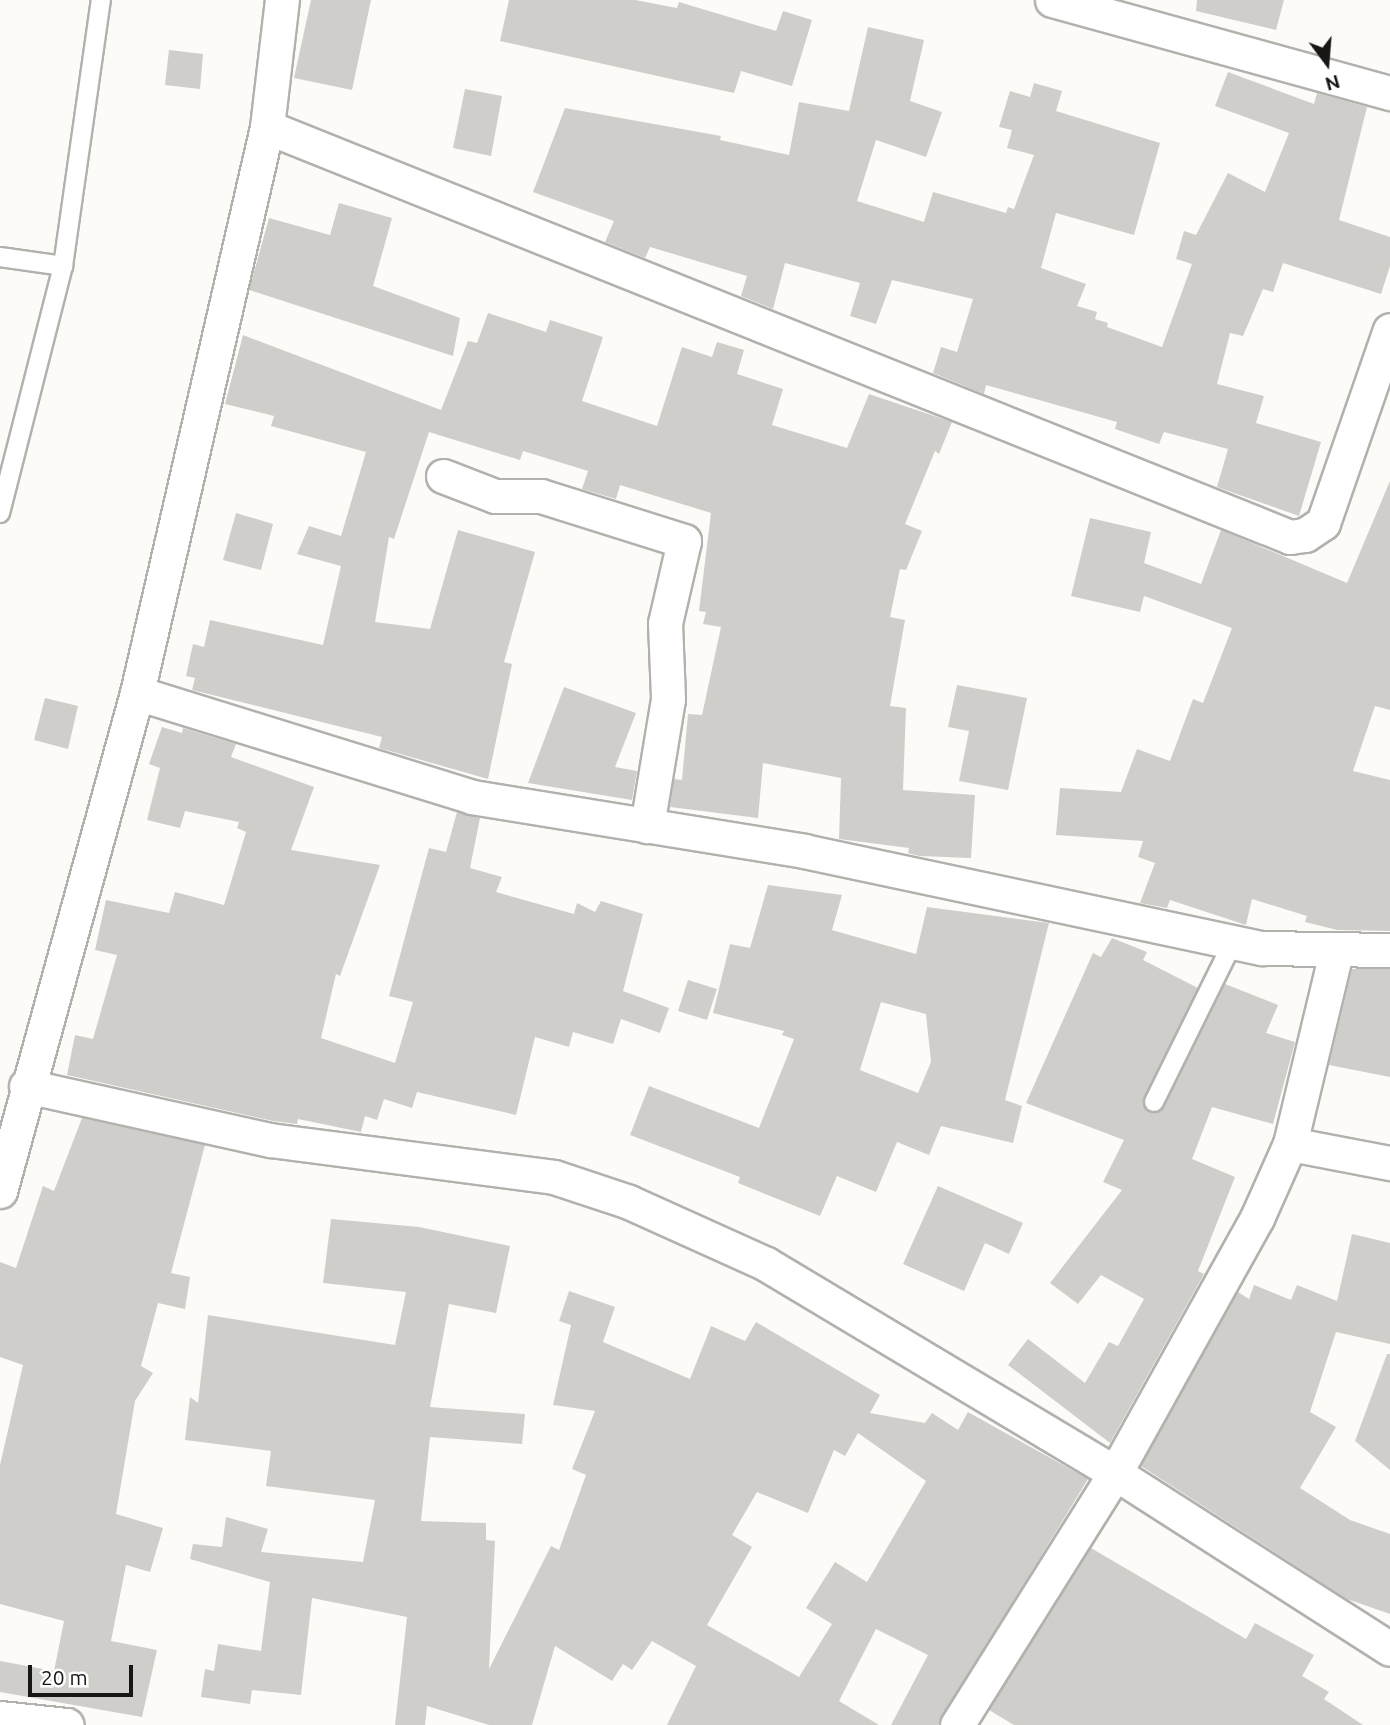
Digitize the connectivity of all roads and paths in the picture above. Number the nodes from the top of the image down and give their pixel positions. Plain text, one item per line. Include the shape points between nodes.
1 (101, 0) edge
2 (282, 0) edge
3 (1052, 0) edge
4 (1390, 93) edge
5 (267, 127) junction
6 (0, 257) edge
7 (63, 266) junction
8 (1390, 330) edge
9 (443, 476) dead end
10 (0, 513) edge
11 (137, 693) junction
12 (647, 826) junction
13 (1233, 942) junction
14 (1390, 950) edge
15 (1336, 952) junction
16 (26, 1086) junction
17 (1154, 1101) dead end
18 (1290, 1144) junction
19 (1390, 1163) edge
20 (0, 1191) edge
21 (1115, 1473) junction
22 (1390, 1649) edge
23 (0, 1717) edge
24 (67, 1725) edge
25 (957, 1725) edge

1 - 7 lane
2 - 5 street
3 - 4 street
5 - 8 street via 1290,537 1305,535 1323,523
5 - 11 street
6 - 7 lane
7 - 10 lane
9 - 12 street via 495,496 541,496 684,541 665,623 668,699
11 - 12 street via 472,797
11 - 16 street
12 - 13 street via 804,851
13 - 15 street
13 - 17 lane
14 - 15 street
15 - 18 street
16 - 20 street
16 - 21 street via 270,1140 554,1177 629,1202 766,1264
18 - 19 street
18 - 21 street via 1257,1218
21 - 22 street
21 - 25 street
23 - 24 street

